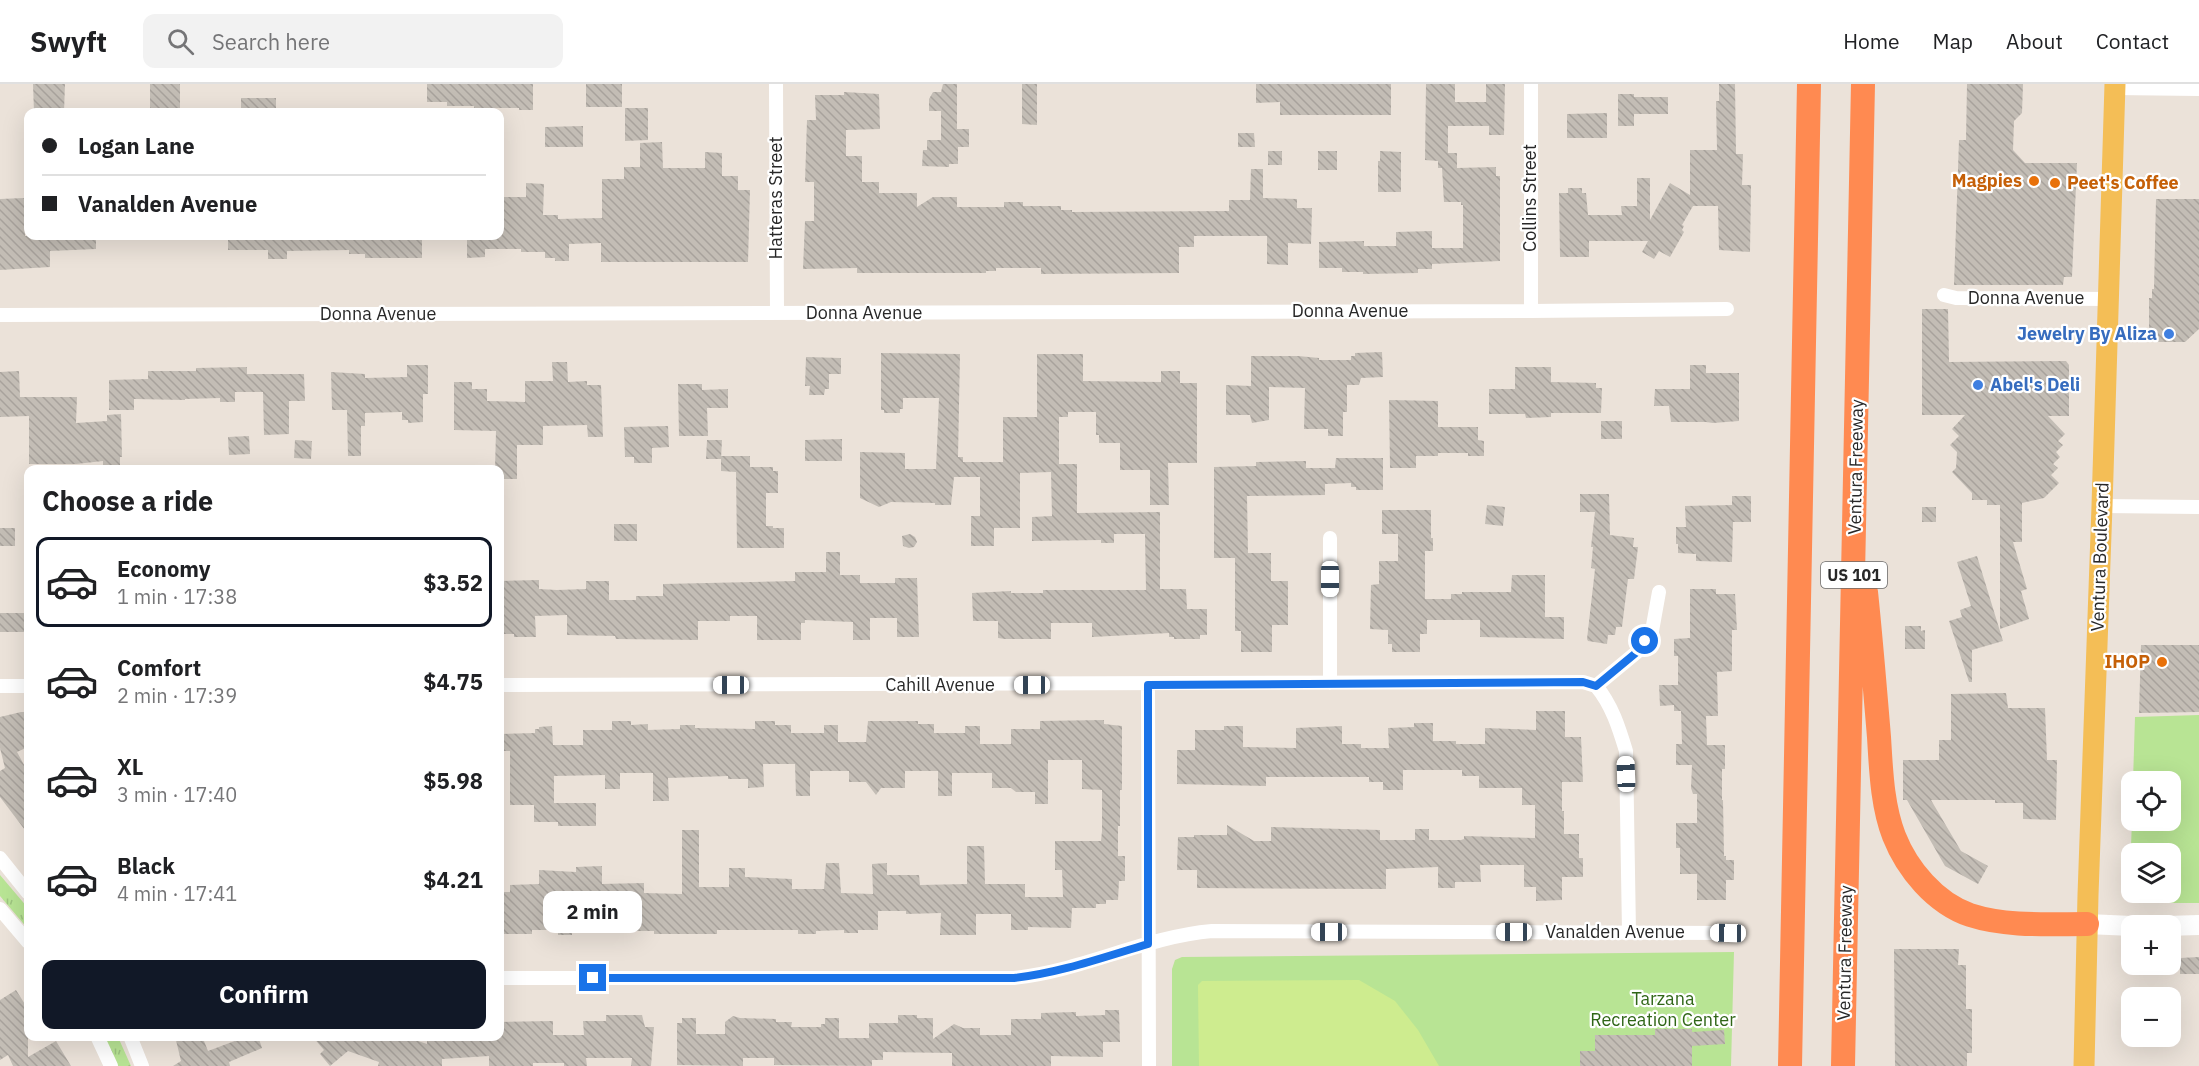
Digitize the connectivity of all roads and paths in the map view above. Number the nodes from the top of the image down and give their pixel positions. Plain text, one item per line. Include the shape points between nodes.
1 (776, 84) edge
2 (1531, 84) edge
3 (1809, 84) edge
4 (1863, 84) edge
5 (2114, 86) edge
6 (2199, 89) edge
7 (1944, 295) dead end
8 (2109, 298) junction
9 (1727, 309) dead end
10 (1531, 311) junction
11 (777, 313) junction
12 (0, 315) edge
13 (1856, 467) junction
14 (2102, 506) junction
15 (2199, 507) edge
16 (1330, 538) dead end
17 (1659, 592) dead end
18 (1330, 683) junction
19 (504, 685) edge
20 (1148, 685) junction
21 (0, 686) edge
22 (24, 686) edge
23 (1596, 686) junction
24 (0, 858) edge
25 (24, 888) edge
26 (0, 909) edge
27 (2087, 924) junction
28 (2199, 925) edge
29 (2121, 926) edge
30 (2181, 926) edge
31 (1629, 932) junction
32 (1728, 933) dead end
33 (24, 937) edge
34 (1148, 944) junction
35 (504, 978) edge
36 (99, 1041) edge
37 (132, 1041) edge
38 (1789, 1063) edge
39 (111, 1066) edge
40 (141, 1066) edge
41 (1149, 1066) edge
42 (1843, 1066) edge
43 (2084, 1066) edge

1 - 11 street, Hatteras Street
2 - 10 street, Collins Street
3 - 38 highway, US 101
4 - 13 highway, Ventura Freeway / US 101
5 - 6 street
5 - 8 main road, Ventura Boulevard
7 - 8 street, Donna Avenue
8 - 14 main road, Ventura Boulevard
9 - 10 street, Donna Avenue
10 - 11 street, Donna Avenue
11 - 12 street, Donna Avenue
13 - 27 highway via 1882,771 1893,834 1905,862 1947,904 1968,915 2010,923
13 - 42 highway, Ventura Freeway / US 101
14 - 15 street
14 - 27 main road, Ventura Boulevard
16 - 18 street
17 - 23 street via 1652,631 1637,652
18 - 20 street, Cahill Avenue
18 - 23 street, Cahill Avenue via 1583,682
19 - 20 street, Cahill Avenue
20 - 34 street
21 - 22 street
23 - 31 street via 1605,697 1626,751
24 - 25 street
26 - 33 street
27 - 29 main road
27 - 43 main road, Ventura Boulevard
28 - 30 main road
31 - 32 street, Vanalden Avenue
31 - 34 street, Vanalden Avenue via 1212,931
34 - 35 street, Vanalden Avenue via 1064,969 1014,978
34 - 41 street
36 - 39 street
37 - 40 street

